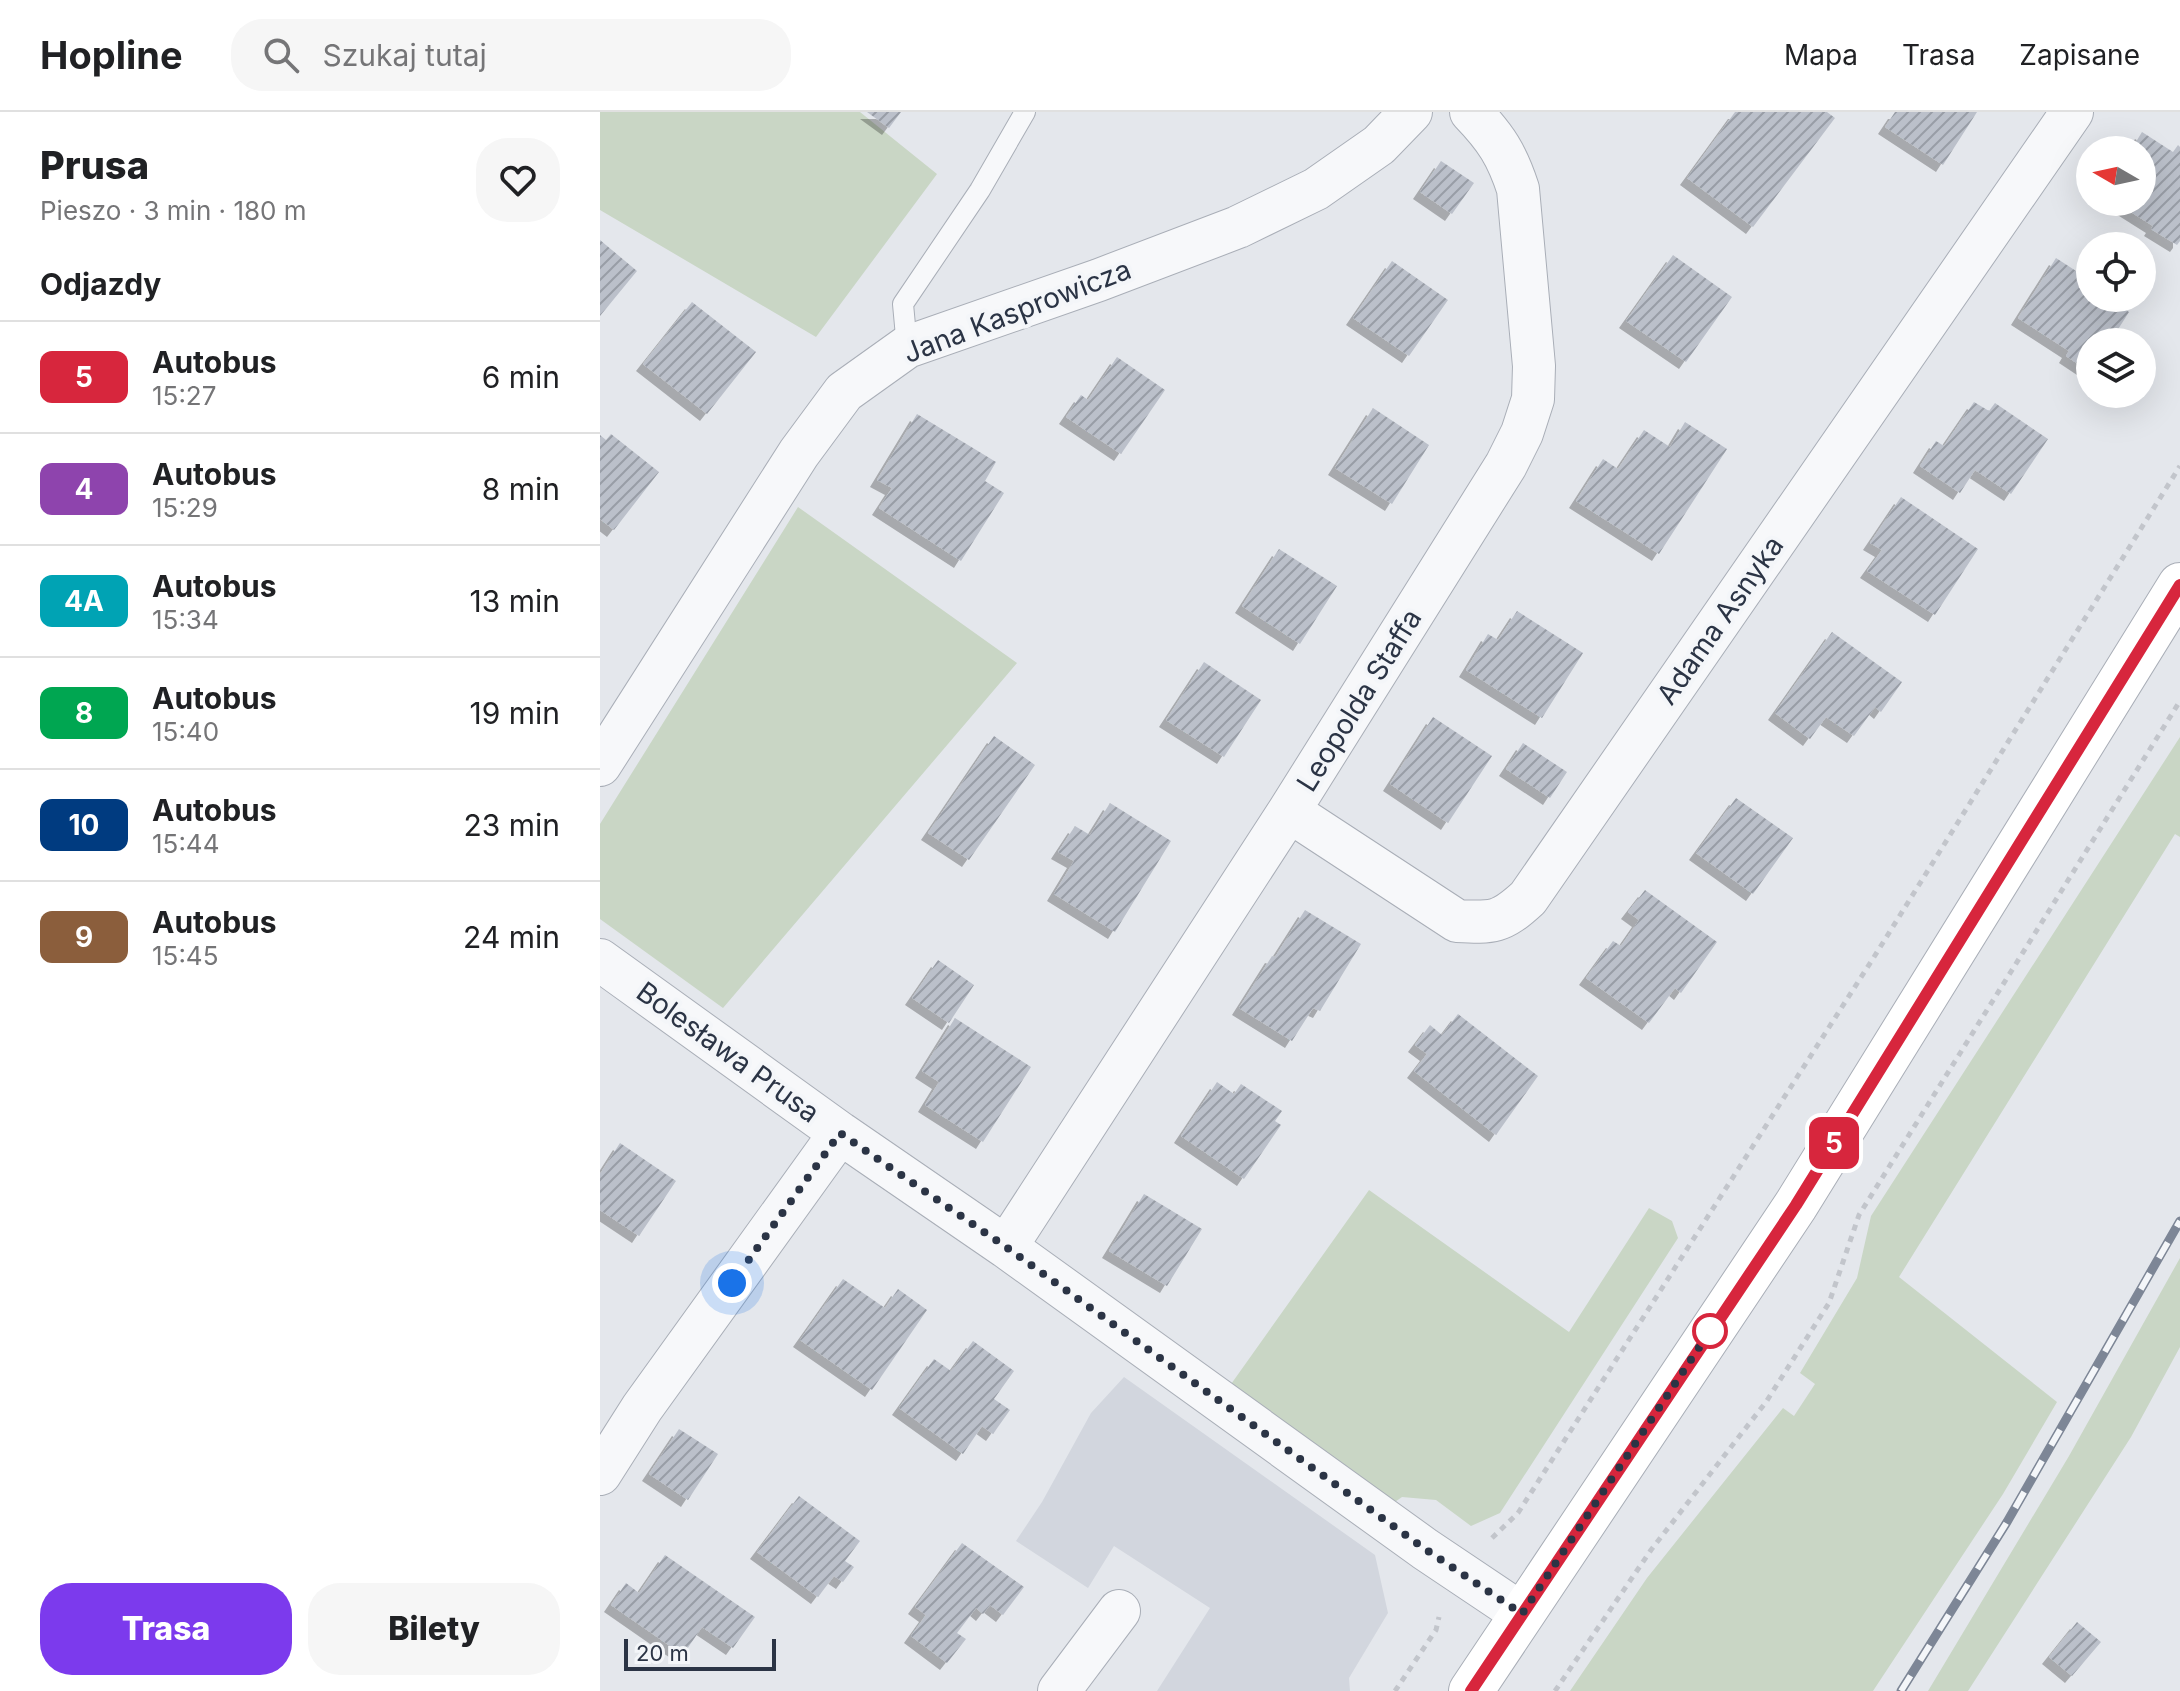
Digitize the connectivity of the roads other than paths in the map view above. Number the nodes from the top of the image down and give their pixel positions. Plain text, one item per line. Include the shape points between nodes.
1 (1025, 112) edge
2 (1411, 112) edge
3 (1471, 112) edge
4 (2072, 112) edge
5 (907, 347) junction
6 (2180, 585) edge
7 (600, 765) edge
8 (1289, 811) junction
9 (600, 960) edge
10 (840, 1133) junction
11 (1006, 1247) junction
12 (600, 1474) edge
13 (1119, 1611) dead end
14 (1522, 1614) junction
15 (1059, 1691) edge
16 (1471, 1691) edge

1 - 5 lane via 903,304
2 - 5 street, Jana Kasprowicza via 1379,145 1316,189 1238,227
3 - 8 street, Leopolda Staffa via 1494,136 1518,189 1533,399 1506,465
4 - 8 street, Adama Asnyka via 1528,898 1510,915 1488,923 1457,921
5 - 7 street, Jana Kasprowicza via 844,392 799,453
6 - 14 main road via 1796,1205
8 - 11 street, Leopolda Staffa
9 - 10 street, Bolesława Prusa
10 - 11 street, Bolesława Prusa
10 - 12 street
11 - 14 street, Bolesława Prusa
13 - 15 street
14 - 16 main road

